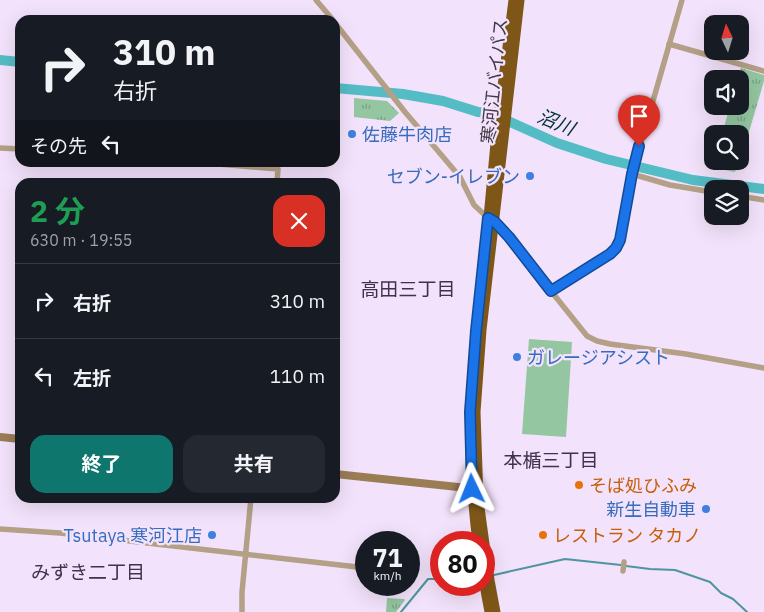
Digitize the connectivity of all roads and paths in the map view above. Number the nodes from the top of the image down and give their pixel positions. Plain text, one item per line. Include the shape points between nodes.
1 (316, 0) edge
2 (513, 0) edge
3 (520, 0) edge
4 (682, 0) edge
5 (328, 15) edge
6 (340, 29) edge
7 (669, 44) junction
8 (764, 71) edge
9 (503, 103) junction
10 (0, 148) edge
11 (15, 149) edge
12 (254, 167) edge
13 (632, 174) junction
14 (277, 178) edge
15 (704, 191) edge
16 (749, 198) edge
17 (764, 200) edge
18 (492, 220) junction
19 (551, 291) junction
20 (764, 368) edge
21 (0, 437) edge
22 (15, 438) edge
23 (340, 475) edge
24 (476, 489) junction
25 (251, 503) edge
26 (0, 528) edge
27 (477, 531) edge
28 (483, 531) edge
29 (246, 554) junction
30 (624, 562) dead end
31 (355, 567) edge
32 (623, 571) dead end
33 (488, 596) edge
34 (492, 596) edge
35 (242, 612) edge
36 (489, 612) edge
37 (496, 612) edge

1 - 5 street
2 - 9 highway, 寒河江バイパス
3 - 9 highway, 寒河江バイパス
4 - 7 street
6 - 18 street via 460,177 474,205
7 - 8 street
7 - 13 street
9 - 18 highway, 寒河江バイパス
10 - 11 street
12 - 14 street via 278,169
13 - 15 street
13 - 19 street via 616,248
16 - 17 street
18 - 19 street
18 - 24 highway, 寒河江バイパス via 476,331 470,412
19 - 20 street via 587,336 597,341
21 - 22 main road
23 - 24 main road
24 - 27 highway, 寒河江バイパス
24 - 28 highway, 寒河江バイパス
25 - 29 street
26 - 29 street
29 - 31 street
29 - 35 street
30 - 32 street
33 - 36 highway, 寒河江バイパス
34 - 37 highway, 寒河江バイパス

